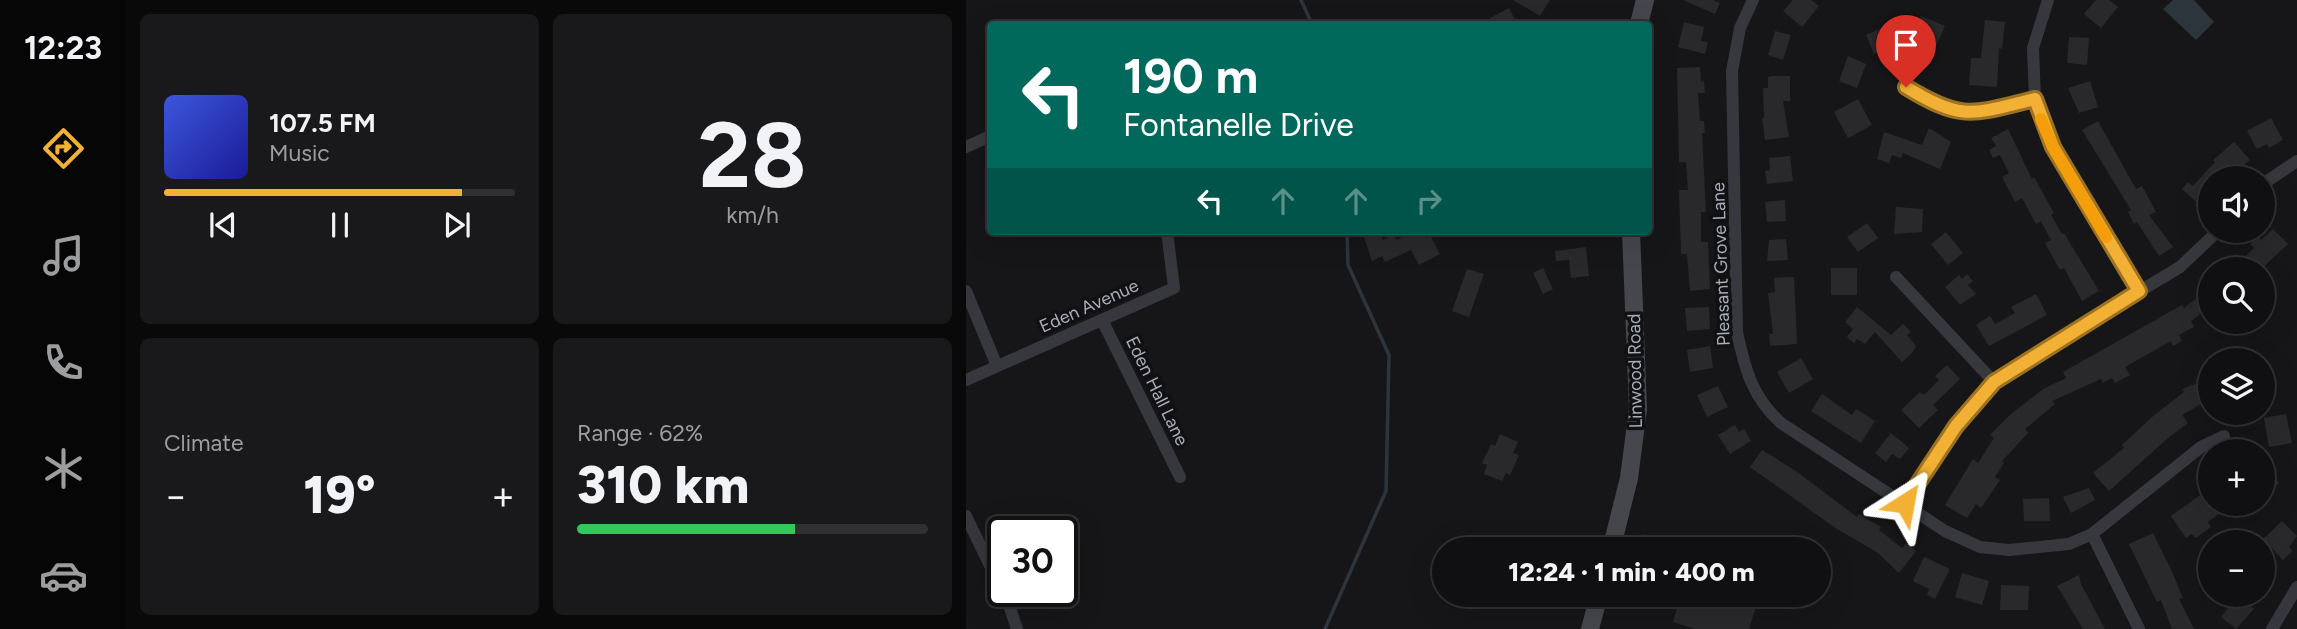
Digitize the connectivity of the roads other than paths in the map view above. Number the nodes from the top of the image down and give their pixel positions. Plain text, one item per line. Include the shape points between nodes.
1 (1645, 0) edge
2 (1753, 0) edge
3 (2048, 0) edge
4 (1640, 21) edge
5 (1906, 87) dead end
6 (2035, 99) junction
7 (987, 137) edge
8 (966, 147) edge
9 (2297, 161) edge
10 (2275, 176) edge
11 (1167, 235) edge
12 (1631, 235) edge
13 (2205, 243) edge
14 (1896, 277) dead end
15 (966, 290) edge
16 (2139, 291) junction
17 (1102, 320) junction
18 (998, 366) junction
19 (966, 380) edge
20 (1994, 382) junction
21 (2224, 436) dead end
22 (1180, 477) dead end
23 (1905, 503) junction
24 (966, 516) edge
25 (2092, 534) junction
26 (1614, 537) edge
27 (2297, 587) edge
28 (1596, 607) edge
29 (1017, 629) edge
30 (1590, 629) edge
31 (2139, 629) edge
32 (2272, 629) edge

1 - 4 street
2 - 23 street, Pleasant Grove Lane via 1740,28 1732,71 1737,332 1744,370 1762,406 1781,423
3 - 6 street via 2033,48
5 - 6 street via 1953,111 1983,111
6 - 16 street via 2053,147
7 - 8 street
9 - 10 street
11 - 17 street, Eden Avenue via 1174,288
12 - 26 street, Linwood Road via 1638,409 1631,470
13 - 16 street via 2180,267
14 - 20 street
15 - 18 street
16 - 20 street
17 - 18 street, Eden Avenue
17 - 22 street, Eden Hall Lane
18 - 19 street, Eden Avenue
20 - 23 street via 1956,426
21 - 25 street, Pleasant Grove Lane via 2202,447
23 - 25 street, Pleasant Grove Lane via 1945,531 1980,547 2037,550
24 - 29 street
25 - 31 street
27 - 32 street
28 - 30 street

